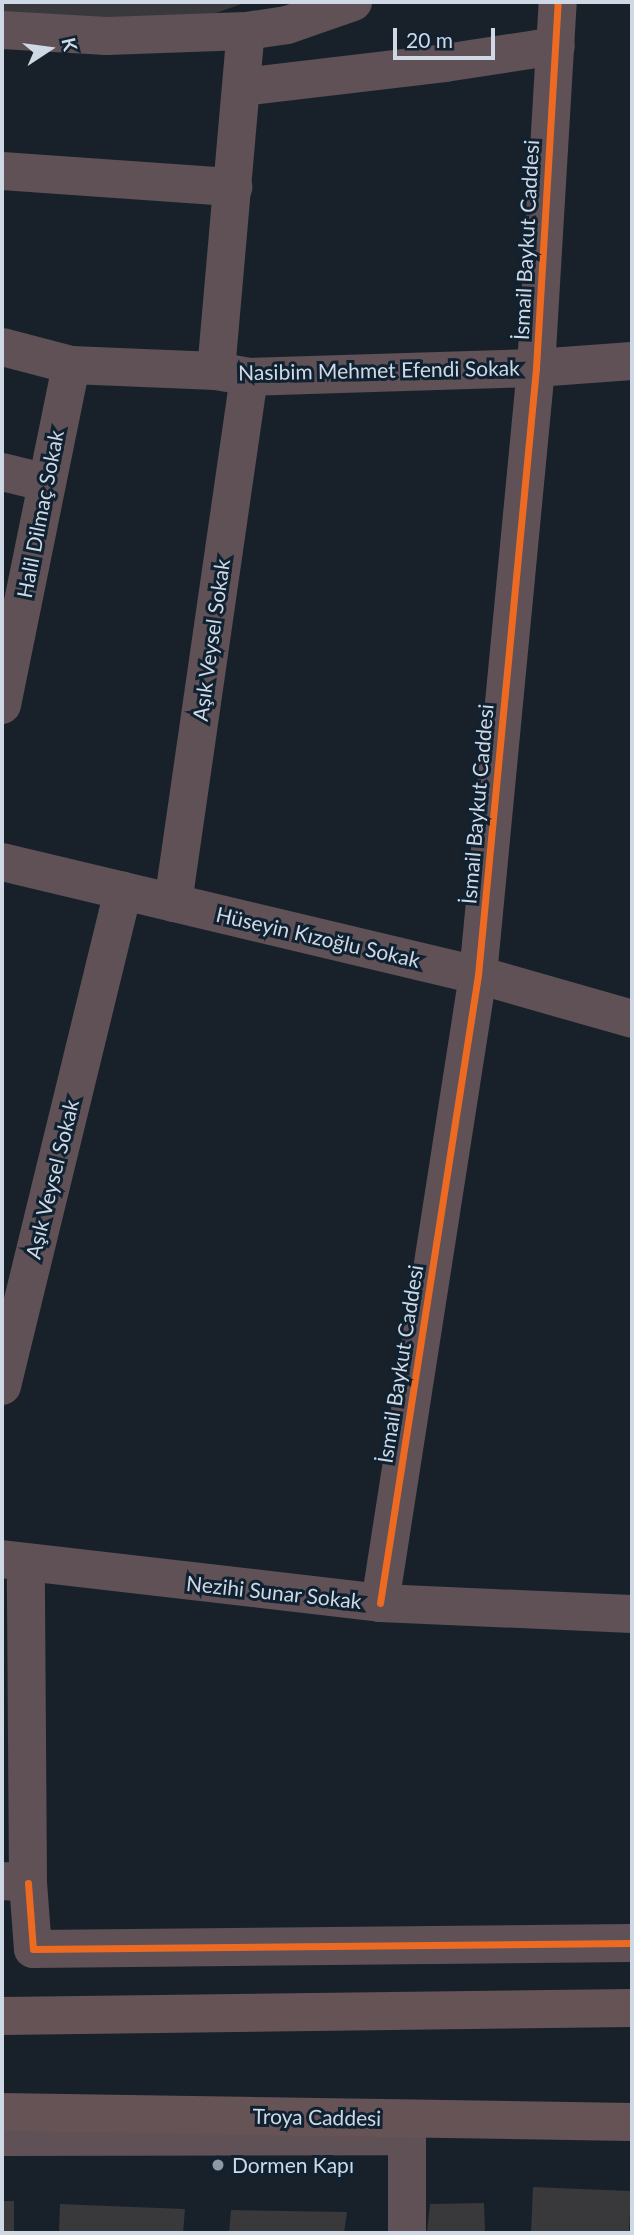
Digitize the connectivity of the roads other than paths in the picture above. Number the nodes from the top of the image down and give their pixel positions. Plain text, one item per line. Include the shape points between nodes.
1 (353, 2) edge
2 (558, 2) edge
3 (2, 30) edge
4 (246, 31) junction
5 (556, 46) junction
6 (242, 87) junction
7 (2, 171) edge
8 (233, 187) junction
9 (2, 347) edge
10 (632, 360) edge
11 (71, 365) junction
12 (536, 368) junction
13 (232, 374) junction
14 (2, 471) edge
15 (47, 483) junction
16 (2, 705) edge
17 (2, 862) edge
18 (122, 891) junction
19 (173, 903) junction
20 (478, 975) junction
21 (632, 1019) edge
22 (2, 1386) edge
23 (14, 1562) edge
24 (380, 1603) junction
25 (632, 1614) edge
26 (15, 1882) edge
27 (632, 1943) edge
28 (632, 2008) edge
29 (2, 2016) edge
30 (2, 2112) edge
31 (632, 2122) edge
32 (2, 2137) edge
33 (407, 2233) edge

1 - 4 street via 286,25
2 - 5 street, İsmail Baykut Caddesi
3 - 4 street via 107,36
4 - 6 street
5 - 6 street
5 - 12 street, İsmail Baykut Caddesi
6 - 8 street
7 - 8 street
8 - 13 street
9 - 11 street, Nasibim Mehmet Efendi Sokak
10 - 12 street, Nasibim Mehmet Efendi Sokak
11 - 13 street, Nasibim Mehmet Efendi Sokak
11 - 15 street, Halil Dilmaç Sokak
12 - 13 street, Nasibim Mehmet Efendi Sokak
12 - 20 street, İsmail Baykut Caddesi
13 - 19 street, Aşık Veysel Sokak
14 - 15 street
15 - 16 street, Halil Dilmaç Sokak
17 - 18 street, Hüseyin Kızoğlu Sokak
18 - 19 street, Hüseyin Kızoğlu Sokak
18 - 22 street, Aşık Veysel Sokak
19 - 20 street, Hüseyin Kızoğlu Sokak
20 - 21 street, Hüseyin Kızoğlu Sokak
20 - 24 street, İsmail Baykut Caddesi
23 - 24 street, Nezihi Sunar Sokak
23 - 26 street
24 - 25 street, Nezihi Sunar Sokak
26 - 27 street via 33,1949
28 - 29 main road
30 - 31 main road, Troya Caddesi
32 - 33 street via 407,2136

